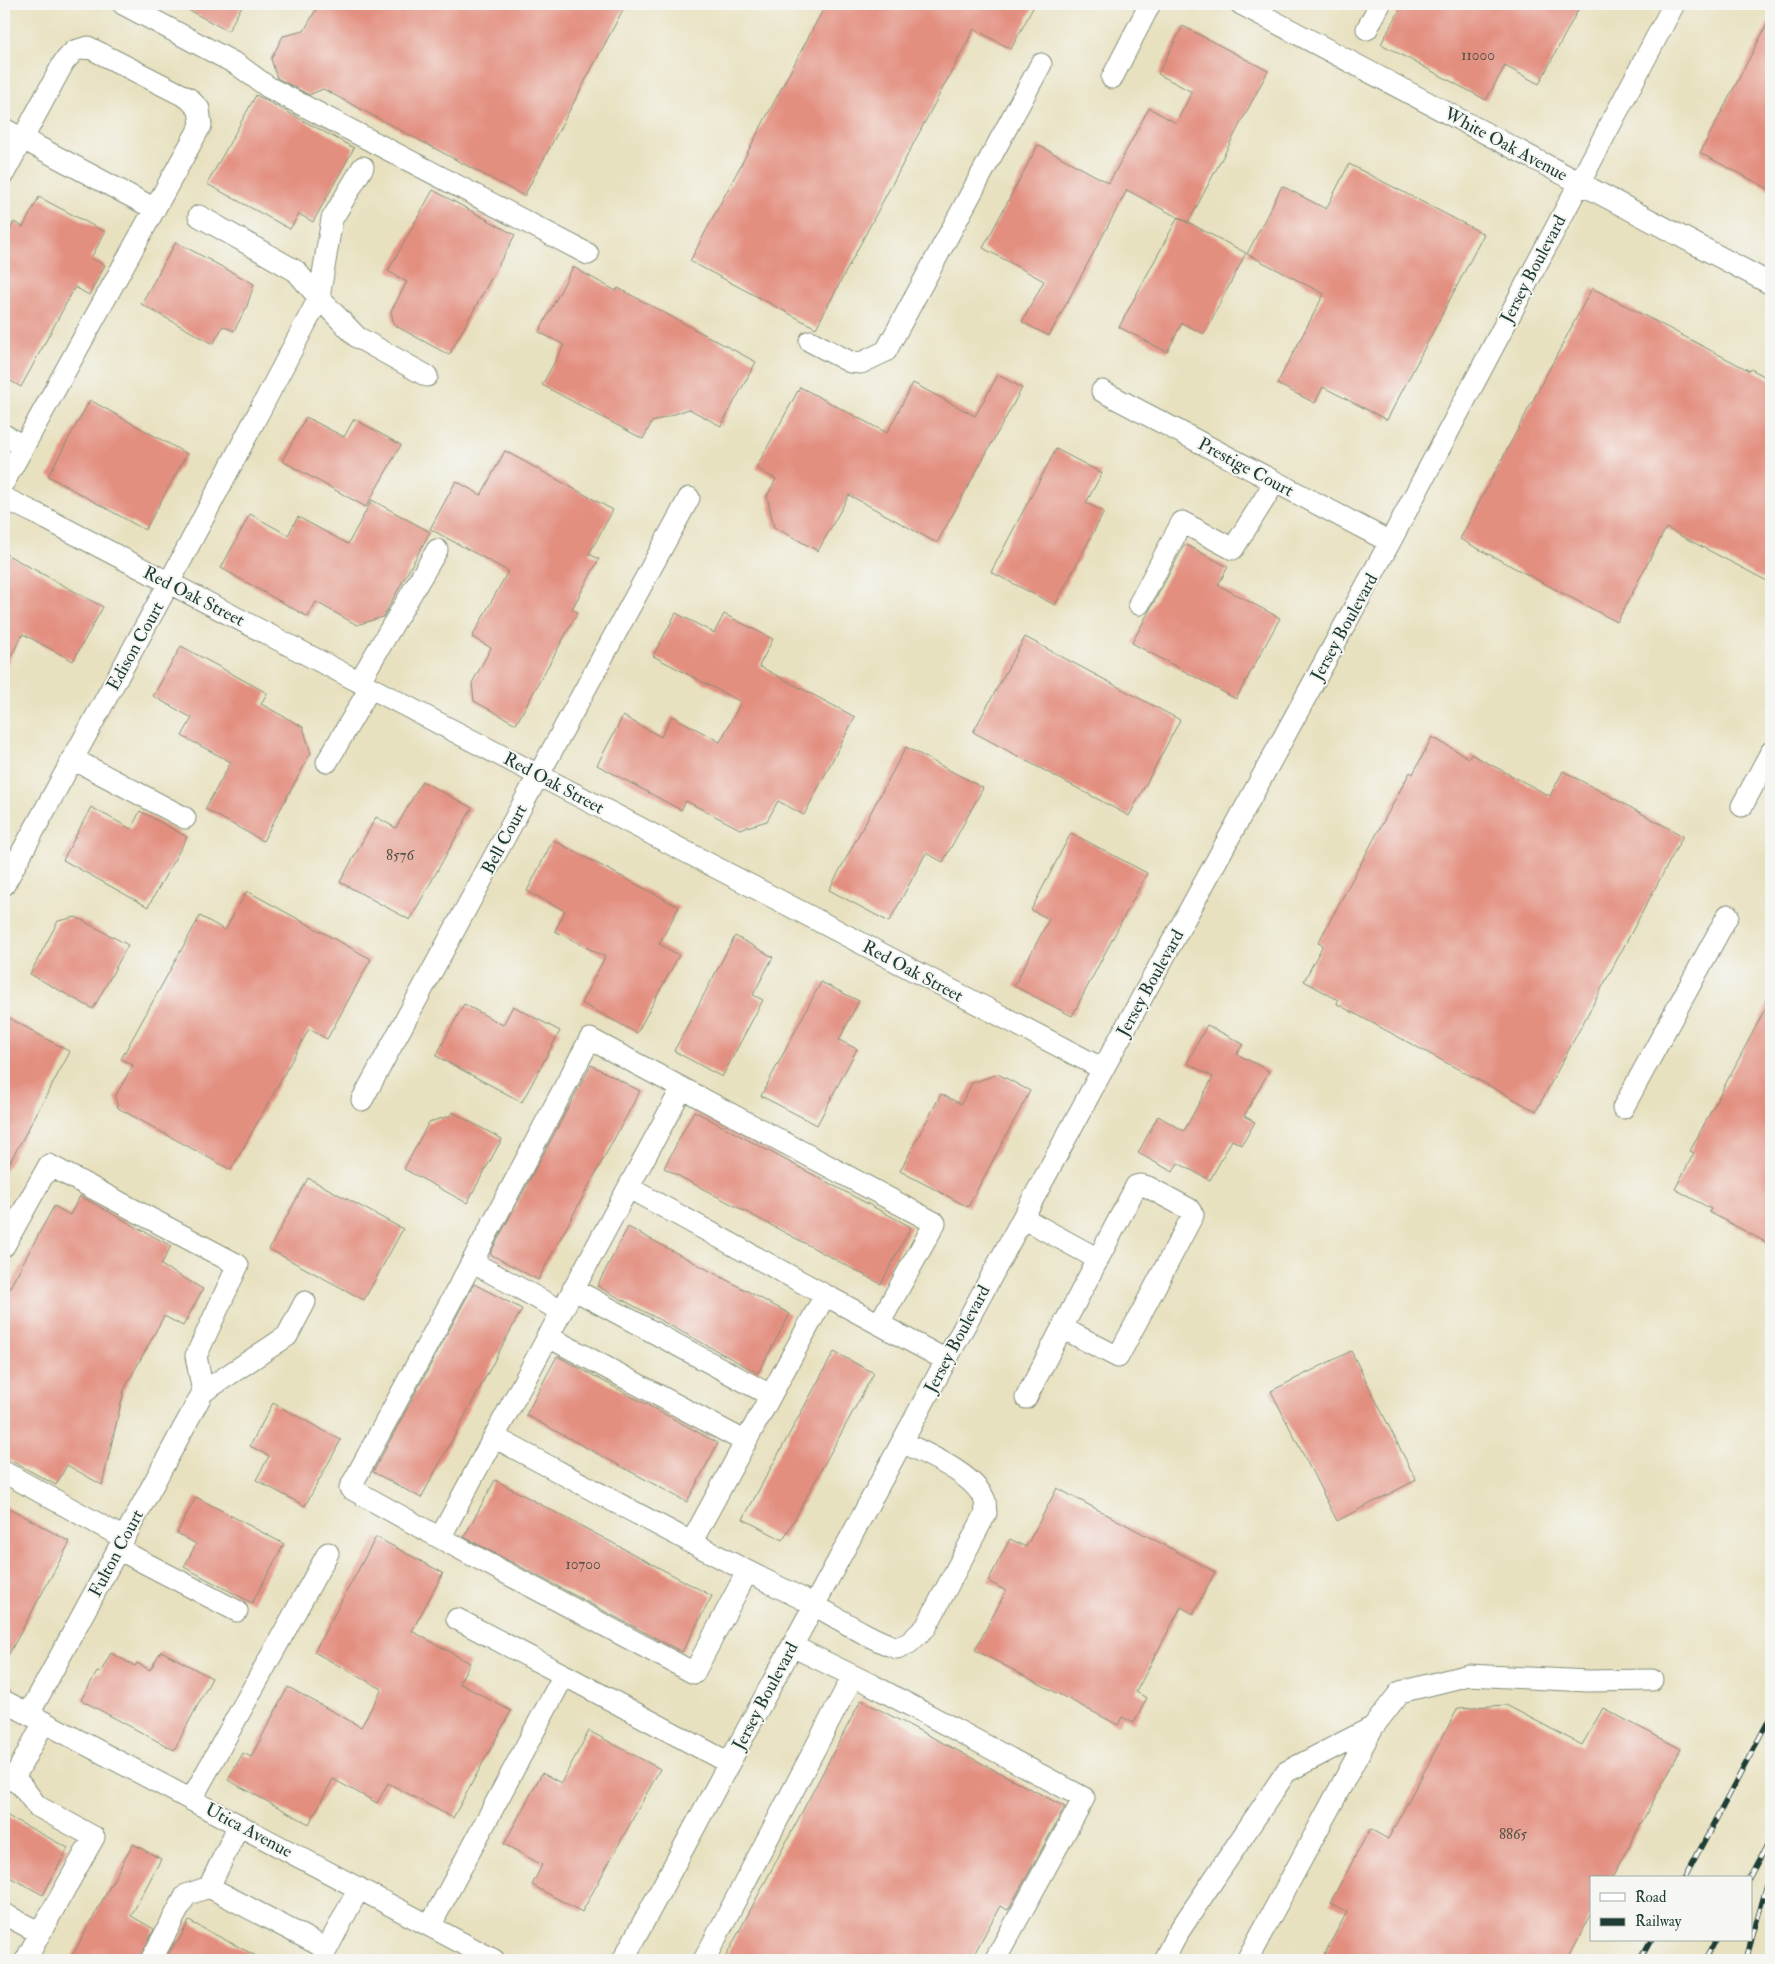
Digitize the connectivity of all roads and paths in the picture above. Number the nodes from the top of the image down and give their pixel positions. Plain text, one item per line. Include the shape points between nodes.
1 (123, 4) edge
2 (1150, 4) edge
3 (1241, 4) edge
4 (1380, 4) edge
5 (1674, 4) edge
6 (150, 10) edge
7 (1366, 30) dead end
8 (1041, 64) dead end
9 (1112, 78) dead end
10 (13, 134) edge
11 (363, 167) dead end
12 (4, 173) edge
13 (1579, 182) junction
14 (155, 209) junction
15 (199, 216) dead end
16 (588, 254) dead end
17 (1771, 284) edge
18 (319, 298) junction
19 (810, 341) dead end
20 (427, 376) dead end
21 (1102, 391) dead end
22 (4, 435) edge
23 (24, 446) junction
24 (4, 482) edge
25 (1275, 482) junction
26 (4, 498) edge
27 (689, 498) dead end
28 (1390, 542) junction
29 (437, 550) dead end
30 (169, 583) junction
31 (1139, 604) dead end
32 (365, 685) junction
33 (1771, 752) edge
34 (73, 759) junction
35 (327, 762) dead end
36 (538, 775) junction
37 (1742, 806) dead end
38 (185, 818) dead end
39 (7, 873) edge
40 (1728, 914) dead end
41 (1103, 1070) junction
42 (682, 1088) junction
43 (362, 1100) dead end
44 (1623, 1108) dead end
45 (629, 1188) junction
46 (1023, 1218) junction
47 (4, 1246) edge
48 (1098, 1259) junction
49 (472, 1262) junction
50 (573, 1289) junction
51 (825, 1295) junction
52 (305, 1302) dead end
53 (560, 1311) junction
54 (880, 1324) junction
55 (1062, 1328) junction
56 (547, 1336) junction
57 (946, 1360) junction
58 (203, 1392) junction
59 (770, 1395) junction
60 (1026, 1398) dead end
61 (494, 1437) junction
62 (746, 1442) junction
63 (902, 1442) junction
64 (4, 1472) edge
65 (440, 1538) junction
66 (691, 1543) junction
67 (121, 1544) junction
68 (328, 1553) dead end
69 (747, 1572) junction
70 (814, 1605) junction
71 (236, 1611) dead end
72 (457, 1618) dead end
73 (792, 1646) junction
74 (564, 1674) junction
75 (853, 1676) junction
76 (1652, 1680) dead end
77 (4, 1701) edge
78 (37, 1718) junction
79 (1373, 1727) junction
80 (729, 1763) junction
81 (8, 1778) edge
82 (191, 1800) junction
83 (239, 1825) junction
84 (210, 1887) junction
85 (359, 1888) junction
86 (4, 1914) edge
87 (430, 1926) junction
88 (40, 1933) junction
89 (324, 1954) edge
90 (26, 1960) edge
91 (152, 1960) edge
92 (494, 1960) edge
93 (623, 1960) edge
94 (704, 1960) edge
95 (995, 1960) edge
96 (1164, 1960) edge
97 (1247, 1960) edge

1 - 6 street
2 - 9 street
3 - 13 street, White Oak Avenue
4 - 7 street
5 - 13 street, Jersey Boulevard
6 - 16 street via 268,87
8 - 19 street via 886,351 861,363 850,362
10 - 12 street
10 - 14 street
10 - 14 street via 74,50 88,47 188,98 199,110 201,125
11 - 18 street, Edison Court via 332,219
13 - 17 street, White Oak Avenue
13 - 28 street, Jersey Boulevard
14 - 23 street
15 - 18 street via 296,271
18 - 20 street via 357,337
18 - 30 street, Edison Court
21 - 25 street, Prestige Court
22 - 23 street
23 - 24 street
25 - 28 street, Prestige Court
25 - 31 street via 1233,549 1182,522
26 - 30 street, Red Oak Street
27 - 36 street, Bell Court
28 - 41 street, Jersey Boulevard
29 - 32 street
30 - 32 street, Red Oak Street
30 - 34 street, Edison Court
32 - 35 street
32 - 36 street, Red Oak Street
33 - 37 street
34 - 38 street
34 - 39 street, Edison Court
36 - 41 street, Red Oak Street
36 - 43 street, Bell Court
40 - 44 street
41 - 46 street, Jersey Boulevard
42 - 45 street
42 - 49 street via 590,1040
42 - 54 street via 935,1223
45 - 50 street
45 - 51 street
46 - 48 street
46 - 57 street, Jersey Boulevard
47 - 58 street via 49,1165 238,1265 196,1356
48 - 55 street
48 - 55 street via 1136,1186 1148,1187 1194,1215 1118,1358
49 - 53 street
49 - 65 street via 350,1488
50 - 53 street
50 - 59 street
51 - 54 street
51 - 59 street
52 - 58 street via 287,1336
53 - 56 street
54 - 57 street
55 - 60 street
56 - 61 street
56 - 62 street
57 - 63 street, Jersey Boulevard
58 - 67 street, Fulton Court
59 - 62 street
61 - 65 street
61 - 66 street
62 - 66 street
63 - 70 street, Jersey Boulevard
63 - 70 street via 972,1482 985,1501 986,1513 926,1627 909,1643 897,1648
64 - 67 street
65 - 69 street via 694,1672
66 - 69 street
67 - 71 street
67 - 78 street, Fulton Court
68 - 82 street
69 - 70 street
70 - 73 street, Jersey Boulevard
72 - 74 street
73 - 75 street
73 - 80 street, Jersey Boulevard
74 - 80 street
74 - 87 street
75 - 94 street
75 - 95 street via 1084,1798
76 - 79 street via 1588,1681 1469,1675 1400,1692
77 - 78 street, Utica Avenue
78 - 81 street, Fulton Court
78 - 82 street, Utica Avenue
79 - 96 street via 1286,1772 1177,1934
79 - 97 street
80 - 93 street, Jersey Boulevard
81 - 88 street via 21,1785 37,1806 94,1837
82 - 83 street, Utica Avenue
83 - 84 street
83 - 85 street, Utica Avenue
84 - 89 street
84 - 91 street via 186,1895
85 - 87 street, Utica Avenue
85 - 89 street
86 - 88 street
87 - 92 street, Utica Avenue
88 - 90 street

